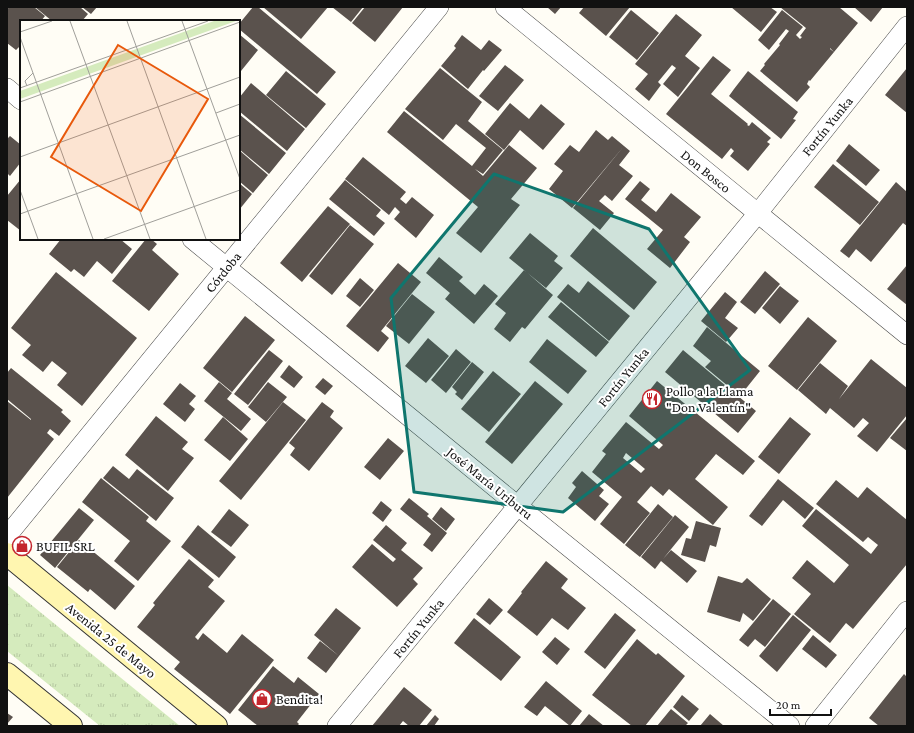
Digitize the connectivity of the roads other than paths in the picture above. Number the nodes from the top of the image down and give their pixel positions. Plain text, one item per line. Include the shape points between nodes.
1 (439, 7) edge
2 (505, 7) edge
3 (907, 26) edge
4 (7, 88) edge
5 (20, 99) edge
6 (758, 213) junction
7 (193, 240) edge
8 (227, 268) junction
9 (907, 335) edge
10 (518, 506) junction
11 (7, 536) edge
12 (7, 554) edge
13 (907, 612) edge
14 (7, 674) edge
15 (71, 726) edge
16 (216, 726) edge
17 (337, 726) edge
18 (790, 726) edge
19 (815, 726) edge

1 - 8 street, Córdoba
2 - 6 street, Don Bosco
3 - 6 street, Fortín Yunka
4 - 5 street
6 - 9 street, Don Bosco
6 - 10 street, Fortín Yunka
7 - 8 street, José María Uriburu
8 - 10 street, José María Uriburu
8 - 11 street, Córdoba
10 - 17 street, Fortín Yunka
10 - 18 street, José María Uriburu
12 - 16 main road, Avenida 25 de Mayo
13 - 19 street
14 - 15 main road

